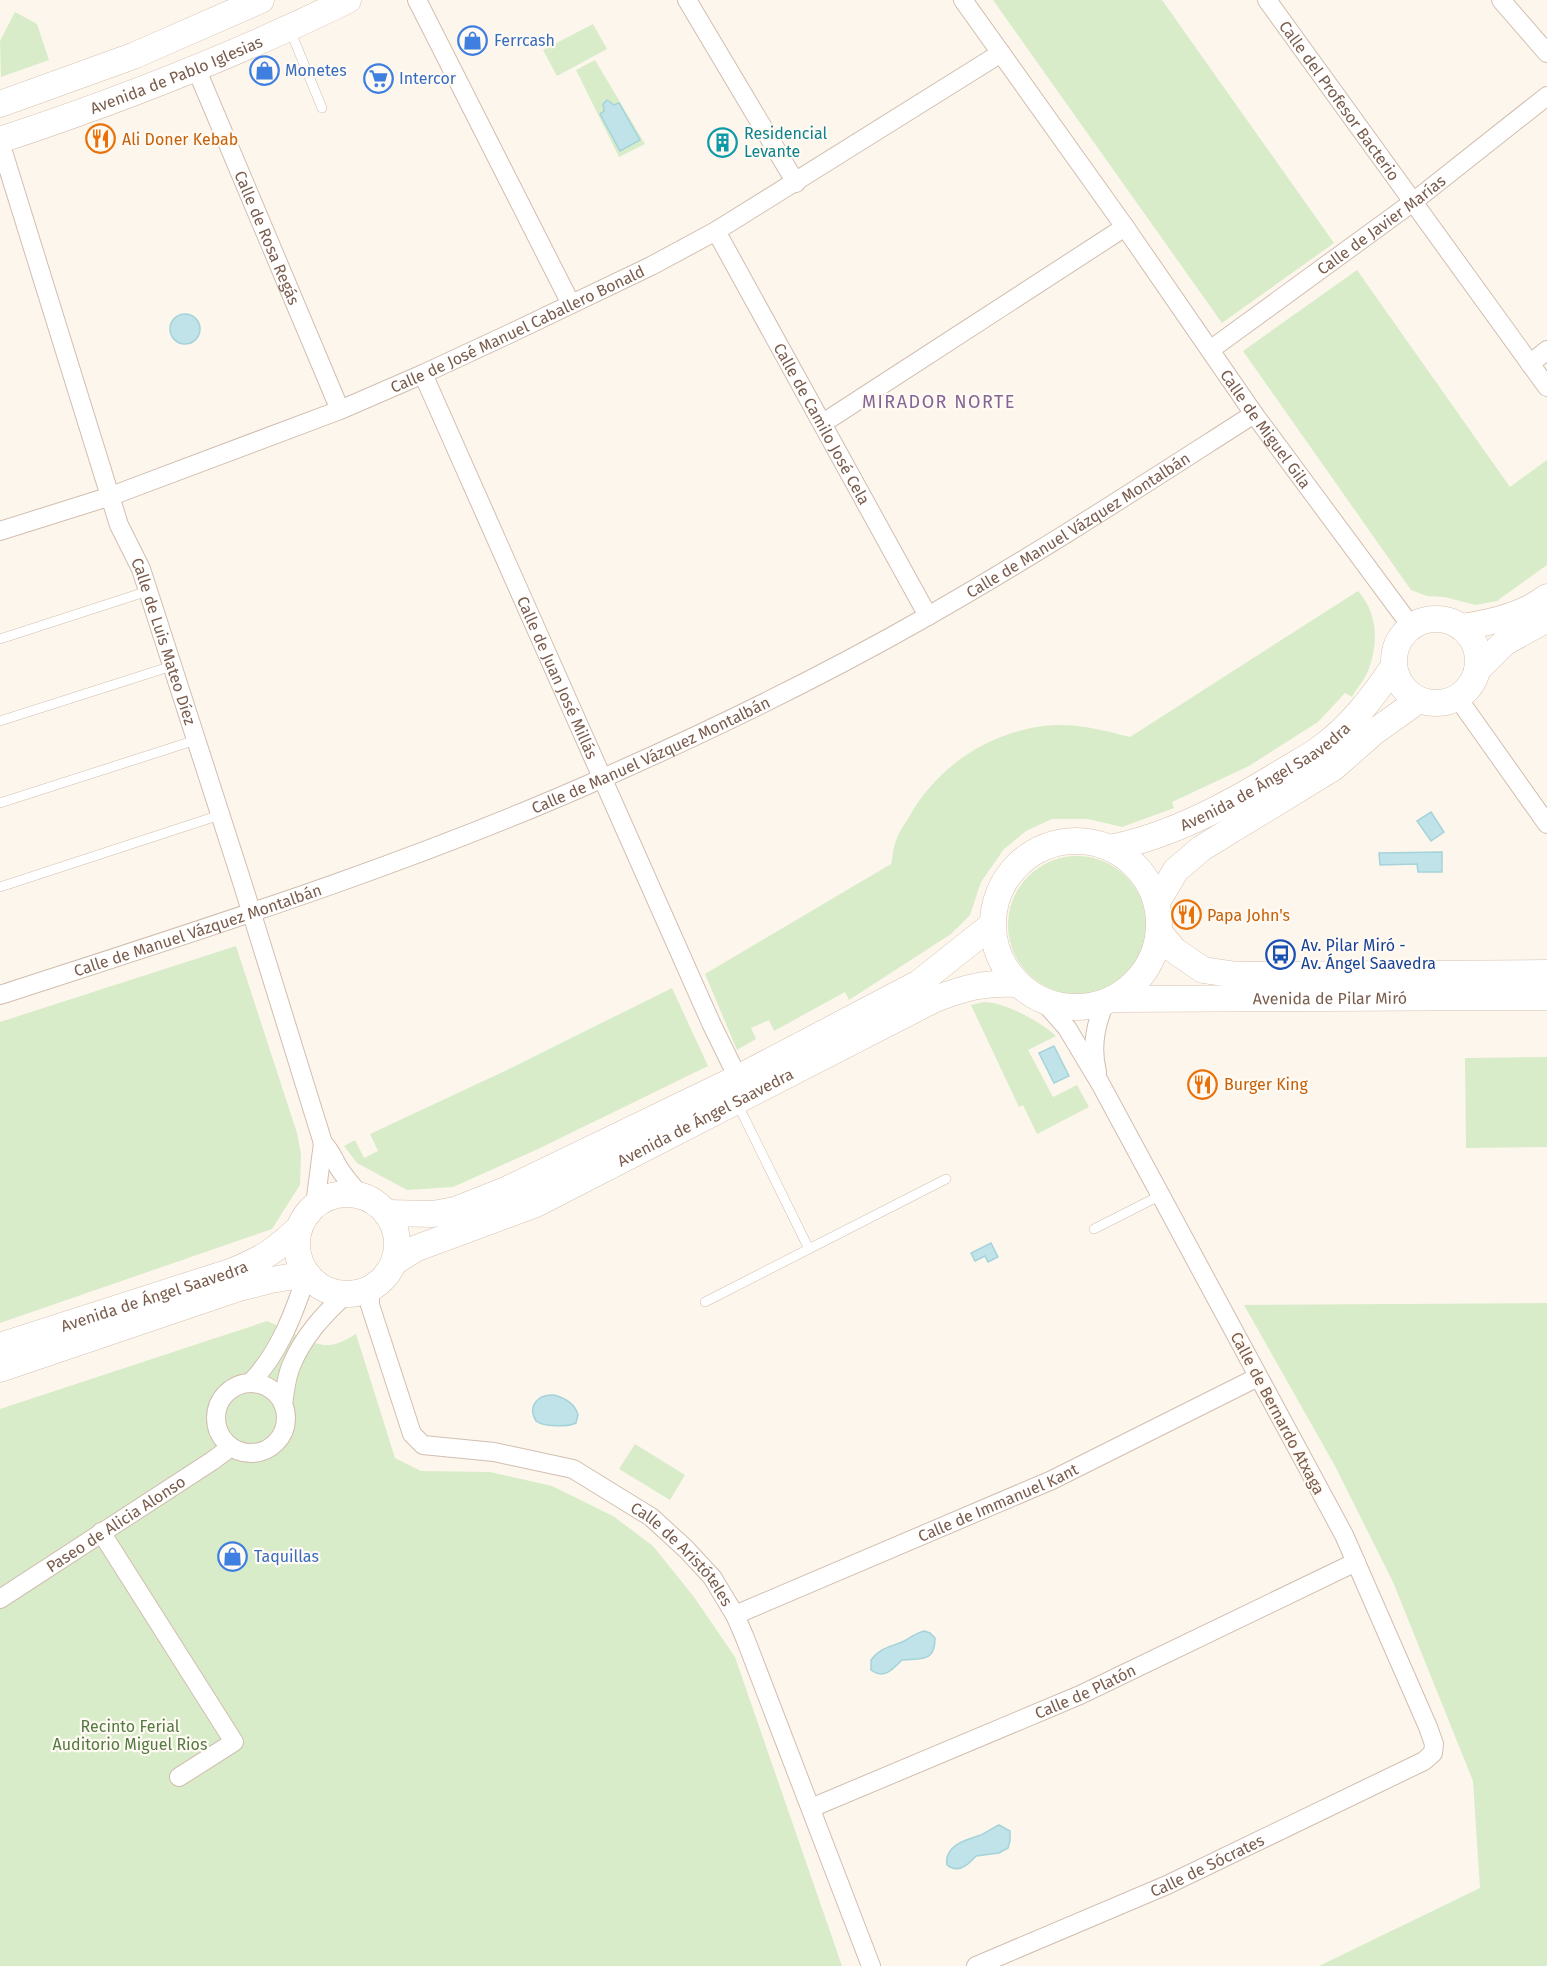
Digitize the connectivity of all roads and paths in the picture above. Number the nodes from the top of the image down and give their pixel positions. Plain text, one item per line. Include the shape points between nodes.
1 (261, 0) edge
2 (348, 0) edge
3 (417, 0) edge
4 (687, 0) edge
5 (963, 0) edge
6 (1267, 0) edge
7 (1501, 0) edge
8 (289, 28) junction
9 (1001, 53) junction
10 (1547, 53) edge
11 (196, 68) junction
12 (1547, 96) edge
13 (0, 104) edge
14 (322, 108) dead end
15 (0, 141) edge
16 (796, 183) junction
17 (1413, 202) junction
18 (1125, 227) junction
19 (716, 231) junction
20 (571, 304) junction
21 (1210, 350) junction
22 (1547, 350) edge
23 (1530, 364) junction
24 (423, 375) junction
25 (1547, 387) edge
26 (340, 410) junction
27 (1254, 414) junction
28 (823, 423) junction
29 (111, 496) junction
30 (0, 531) edge
31 (148, 591) junction
32 (1547, 597) edge
33 (928, 616) junction
34 (1547, 619) edge
35 (1411, 627) junction
36 (1461, 627) junction
37 (0, 639) edge
38 (172, 666) junction
39 (1394, 666) junction
40 (1477, 670) junction
41 (1457, 697) junction
42 (1419, 700) junction
43 (0, 721) edge
44 (196, 740) junction
45 (603, 778) junction
46 (0, 803) edge
47 (220, 815) junction
48 (1547, 824) edge
49 (1110, 848) junction
50 (0, 887) edge
51 (1157, 903) junction
52 (252, 913) junction
53 (992, 926) junction
54 (1159, 932) junction
55 (1547, 973) edge
56 (1017, 984) junction
57 (0, 995) edge
58 (1547, 997) edge
59 (1110, 1001) junction
60 (1044, 1002) junction
61 (1100, 1083) junction
62 (737, 1089) junction
63 (323, 1143) junction
64 (946, 1179) dead end
65 (1161, 1194) junction
66 (360, 1195) junction
67 (315, 1205) junction
68 (386, 1213) junction
69 (299, 1228) junction
70 (1094, 1229) dead end
71 (810, 1249) junction
72 (394, 1262) junction
73 (307, 1274) junction
74 (358, 1292) junction
75 (705, 1302) dead end
76 (0, 1346) edge
77 (0, 1369) edge
78 (1258, 1377) junction
79 (250, 1383) junction
80 (283, 1404) junction
81 (231, 1447) junction
82 (101, 1532) junction
83 (1356, 1562) junction
84 (0, 1599) edge
85 (735, 1615) junction
86 (1433, 1753) joint
87 (179, 1777) dead end
88 (811, 1808) junction
89 (871, 1966) edge
90 (976, 1966) edge

1 - 13 street, Avenida de Pablo Iglesias via 133,56
2 - 8 street, Avenida de Pablo Iglesias
3 - 20 street
4 - 16 street
5 - 9 street, Calle de Miguel Gila
6 - 17 street, Calle del Profesor Bacterio
7 - 10 street
8 - 11 street, Avenida de Pablo Iglesias
8 - 14 lane
9 - 16 street, Calle de José Manuel Caballero Bonald
9 - 18 street, Calle de Miguel Gila
11 - 15 street, Avenida de Pablo Iglesias
11 - 26 street, Calle de Rosa Regás
12 - 17 street, Calle de Javier Marías
15 - 29 street, Calle de Luis Mateo Díez
16 - 19 street, Calle de José Manuel Caballero Bonald
17 - 21 street, Calle de Javier Marías
17 - 23 street, Calle del Profesor Bacterio
18 - 21 street, Calle de Miguel Gila
18 - 28 street
19 - 20 street, Calle de José Manuel Caballero Bonald
19 - 28 street, Calle de Camilo José Cela
20 - 24 street, Calle de José Manuel Caballero Bonald
21 - 27 street, Calle de Miguel Gila
22 - 23 street
23 - 25 street, Calle del Profesor Bacterio
24 - 26 street, Calle de José Manuel Caballero Bonald
24 - 45 street, Calle de Juan José Millás
26 - 29 street, Calle de José Manuel Caballero Bonald
27 - 33 street, Calle de Manuel Vázquez Montalbán via 1062,537
27 - 35 street, Calle de Miguel Gila
28 - 33 street, Calle de Camilo José Cela
29 - 30 street, Calle de José Manuel Caballero Bonald
29 - 31 street, Calle de Luis Mateo Díez via 119,525
31 - 37 lane
31 - 38 street, Calle de Luis Mateo Díez
32 - 36 street via 1493,621
33 - 45 street, Calle de Manuel Vázquez Montalbán via 806,682
34 - 40 street via 1504,643
35 - 36 street via 1436,619
35 - 39 street via 1401,637
36 - 40 street via 1472,639
38 - 43 lane
38 - 44 street, Calle de Luis Mateo Díez
39 - 42 street via 1398,680
39 - 49 street, Avenida de Ángel Saavedra via 1357,715 1321,748 1190,821 1134,844
40 - 41 street via 1473,681
41 - 42 street via 1445,702
41 - 48 street
42 - 51 street, Avenida de Ángel Saavedra via 1374,732 1334,768 1202,848 1176,870
44 - 46 lane
44 - 47 street, Calle de Luis Mateo Díez
45 - 52 street, Calle de Manuel Vázquez Montalbán via 423,853
45 - 62 street, Calle de Juan José Millás
47 - 50 lane
47 - 52 street, Calle de Luis Mateo Díez
49 - 51 street via 1143,875
49 - 53 street via 1087,841 1064,841 1040,848 1021,861 1005,880 995,902
51 - 54 street
52 - 57 street, Calle de Manuel Vázquez Montalbán
52 - 63 street, Calle de Luis Mateo Díez
53 - 56 street via 995,947
53 - 62 street, Avenida de Ángel Saavedra via 919,983
54 - 55 street, Avenida de Pilar Miró via 1173,950 1203,970 1237,975
54 - 59 street via 1150,963 1135,983
56 - 60 street
56 - 62 street, Avenida de Ángel Saavedra via 970,986
58 - 59 street, Avenida de Pilar Miró
59 - 60 street via 1077,1008
59 - 61 street, Calle de Bernardo Atxaga via 1098,1019 1095,1037 1094,1059
60 - 61 street, Calle de Bernardo Atxaga via 1067,1028
61 - 65 street, Calle de Bernardo Atxaga
62 - 68 street, Avenida de Ángel Saavedra via 480,1202 433,1214
62 - 71 lane
62 - 72 street, Avenida de Ángel Saavedra via 536,1204 417,1248
63 - 66 street, Calle de Luis Mateo Díez
63 - 67 street, Calle de Luis Mateo Díez
64 - 71 lane
65 - 70 lane
65 - 78 street, Calle de Bernardo Atxaga
66 - 67 street via 329,1197
66 - 68 street
67 - 69 street
68 - 72 street via 396,1236
69 - 73 street via 296,1244
69 - 76 street, Avenida de Ángel Saavedra via 252,1263
71 - 75 lane
72 - 74 street via 380,1282
73 - 74 street via 331,1292
73 - 77 street, Avenida de Ángel Saavedra via 239,1288
73 - 79 street via 290,1320 267,1364
74 - 80 street via 322,1316 310,1332 290,1368
74 - 85 street, Calle de Aristóteles via 373,1314 412,1434 423,1445 494,1452 573,1469 651,1517 712,1577
78 - 83 street, Calle de Bernardo Atxaga
78 - 85 street, Calle de Immanuel Kant via 1052,1480
79 - 80 street via 270,1389
79 - 81 street via 230,1390 218,1408 218,1429
80 - 81 street via 285,1426 273,1445 252,1453
81 - 82 street, Paseo de Alicia Alonso
82 - 84 street, Paseo de Alicia Alonso
82 - 87 street via 234,1742
83 - 86 street, Calle de Bernardo Atxaga via 1428,1727
83 - 88 street, Calle de Platón via 1080,1695
85 - 88 street, Calle de Aristóteles
86 - 90 street, Calle de Sócrates via 1424,1761 1167,1885
88 - 89 street, Calle de Aristóteles

